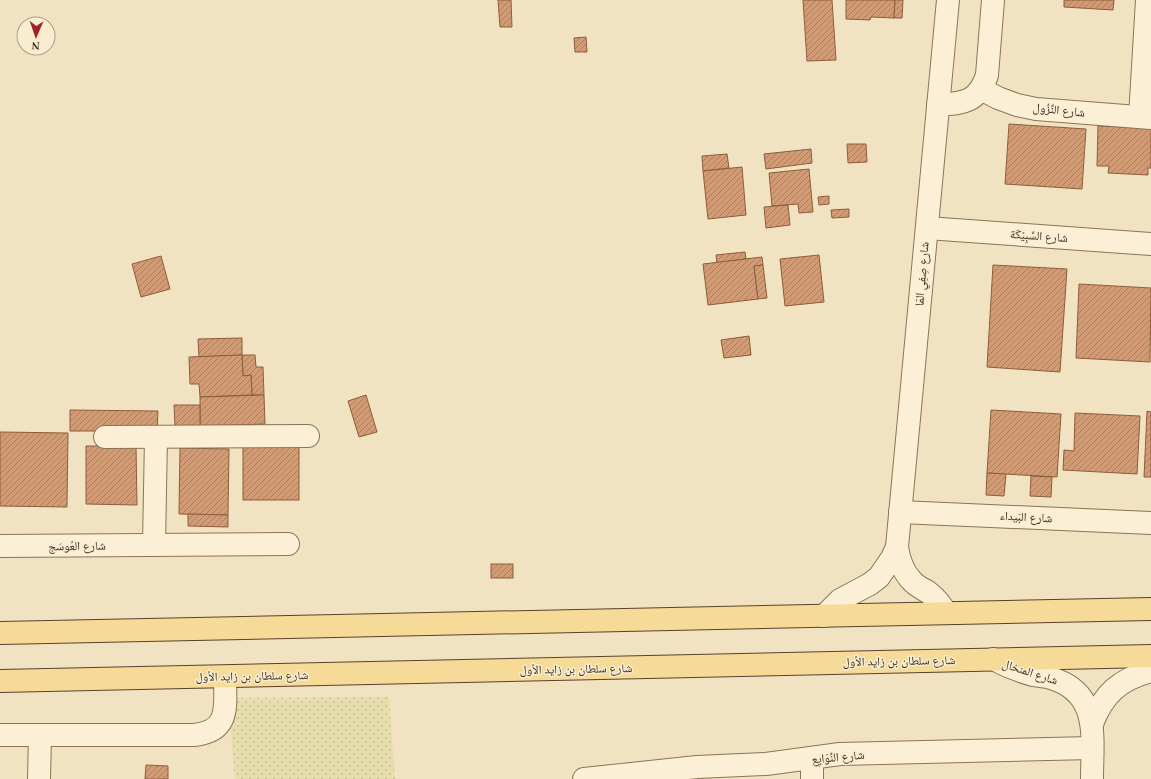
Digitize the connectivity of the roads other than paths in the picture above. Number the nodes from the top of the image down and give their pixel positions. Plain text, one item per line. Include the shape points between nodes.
1 (948, 0) edge
2 (993, 0) edge
3 (1147, 0) edge
4 (981, 89) junction
5 (938, 105) junction
6 (1145, 117) edge
7 (926, 228) junction
8 (1151, 244) edge
9 (308, 436) dead end
10 (105, 437) dead end
11 (156, 437) junction
12 (900, 512) junction
13 (1151, 523) edge
14 (288, 544) dead end
15 (154, 545) junction
16 (0, 546) edge
17 (897, 547) junction
18 (1151, 609) edge
19 (946, 613) junction
20 (824, 616) junction
21 (0, 633) edge
22 (1151, 656) edge
23 (993, 659) junction
24 (1151, 672) edge
25 (225, 677) junction
26 (0, 681) edge
27 (1092, 724) junction
28 (0, 735) edge
29 (40, 735) junction
30 (1092, 748) junction
31 (812, 769) edge
32 (697, 773) edge
33 (39, 779) edge
34 (584, 779) edge
35 (1092, 779) edge

1 - 5 street, شارع صِفِي المَا
2 - 4 street via 987,76
3 - 6 street, شارع النِّزُول
4 - 5 street via 975,96 962,103
4 - 6 street, شارع النِّزُول via 1017,105 1036,109
5 - 7 street, شارع صِفِي المَا
7 - 8 street, شارع السِّبِيْكَة
7 - 12 street, شارع صِفِي المَا
9 - 11 street
10 - 11 street
11 - 15 street
12 - 13 street, شارع البَيداء
12 - 17 street, شارع صِفِي المَا
14 - 15 street, شارع العُوسَج
15 - 16 street, شارع العُوسَج
17 - 19 street, شارع صِفِي المَا via 898,557 907,574 913,582 936,598
17 - 20 street, شارع صِفِي المَا via 878,577 840,600
18 - 19 main road
19 - 20 main road
20 - 21 main road
22 - 23 main road, شارع سلطان بن زايد الأول
23 - 25 main road, شارع سلطان بن زايد الأول
23 - 27 street, شارع المنخال via 1020,671 1060,681 1070,687 1085,703
24 - 27 street, شارع المنخال via 1138,675 1109,693
25 - 26 main road, شارع سلطان بن زايد الأول
25 - 29 street via 223,719 219,726 203,734
27 - 30 street, شارع المنخال
28 - 29 street
29 - 33 street
30 - 31 street, شارع النِّوَايِع via 840,754
30 - 35 street, شارع المنخال
31 - 32 street, شارع النِّوَايِع via 766,764
32 - 34 street, شارع النِّوَايِع

